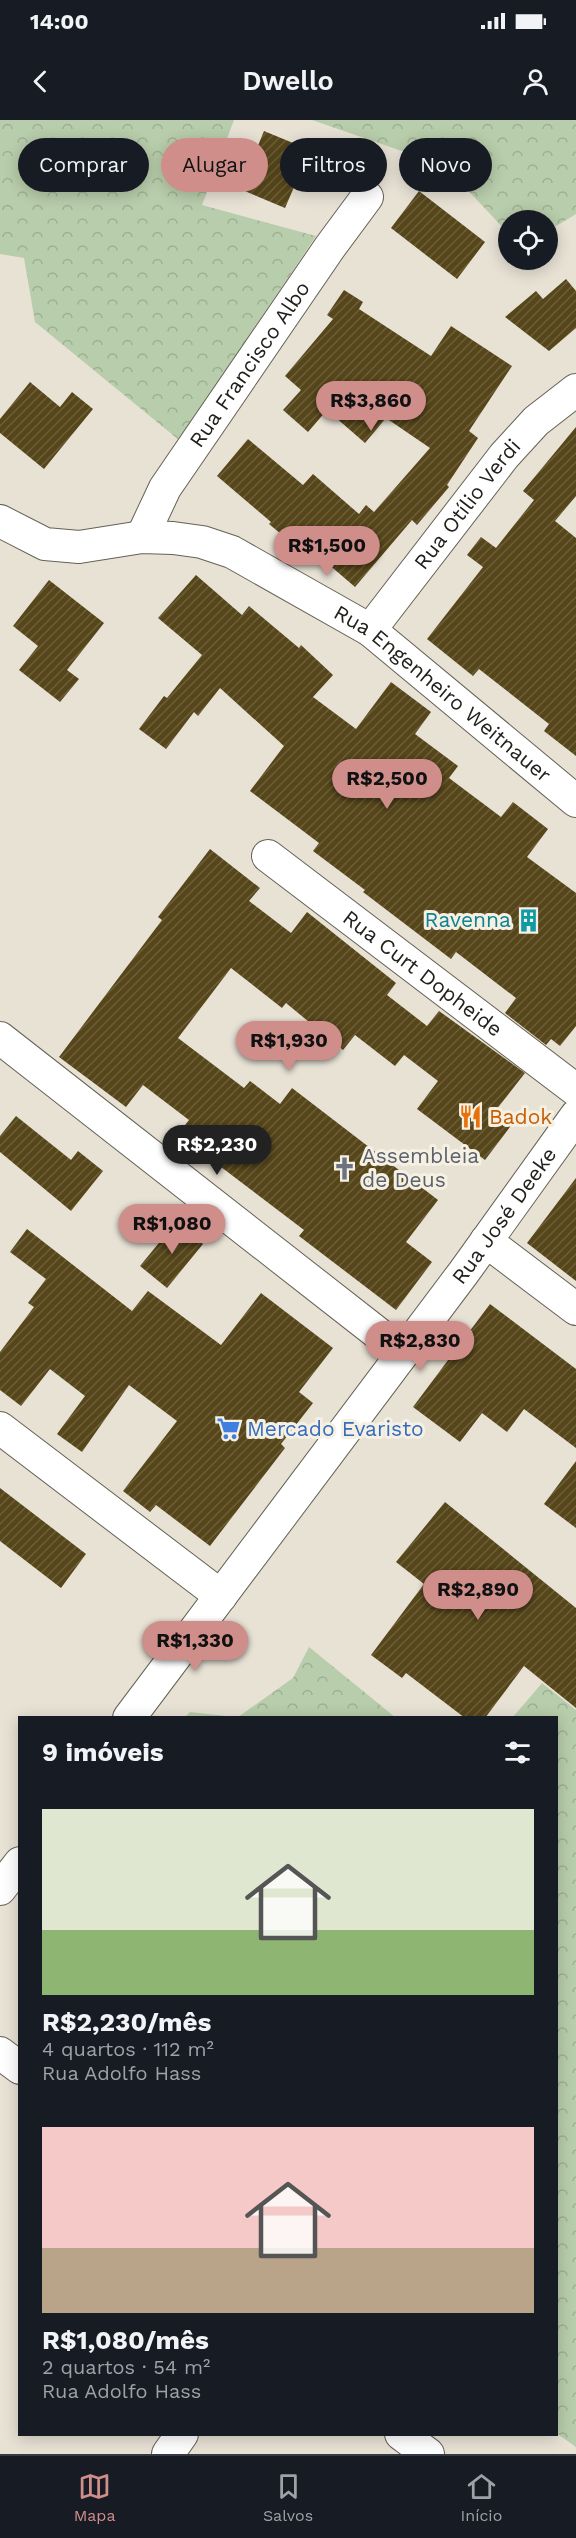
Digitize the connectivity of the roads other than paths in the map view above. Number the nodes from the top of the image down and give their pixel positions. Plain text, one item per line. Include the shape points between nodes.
1 (367, 197) dead end
2 (576, 390) edge
3 (0, 521) edge
4 (142, 537) junction
5 (370, 630) junction
6 (576, 801) edge
7 (268, 856) dead end
8 (0, 1038) edge
9 (576, 1090) edge
10 (576, 1116) edge
11 (486, 1241) junction
12 (576, 1309) edge
13 (403, 1353) junction
14 (0, 1428) edge
15 (221, 1596) junction
16 (131, 1716) edge
17 (18, 1866) edge
18 (0, 1888) edge
19 (0, 2053) edge
20 (18, 2066) edge
21 (181, 2436) edge
22 (404, 2436) edge
23 (168, 2454) edge
24 (428, 2454) edge

1 - 4 street, Rua Francisco Albo via 165,488
2 - 5 street, Rua Otílio Verdi via 536,421 504,456
3 - 4 street, Rua Engenheiro Weitnauer via 45,544 79,547
4 - 5 street, Rua Engenheiro Weitnauer via 202,542 232,552
5 - 6 street, Rua Engenheiro Weitnauer
7 - 9 street, Rua Curt Dopheide
8 - 13 street
10 - 11 street, Rua José Deeke
11 - 12 street
11 - 13 street, Rua José Deeke
13 - 15 street, Rua José Deeke
14 - 15 street
15 - 16 street, Rua José Deeke
17 - 18 street
19 - 20 street
21 - 23 street
22 - 24 street

